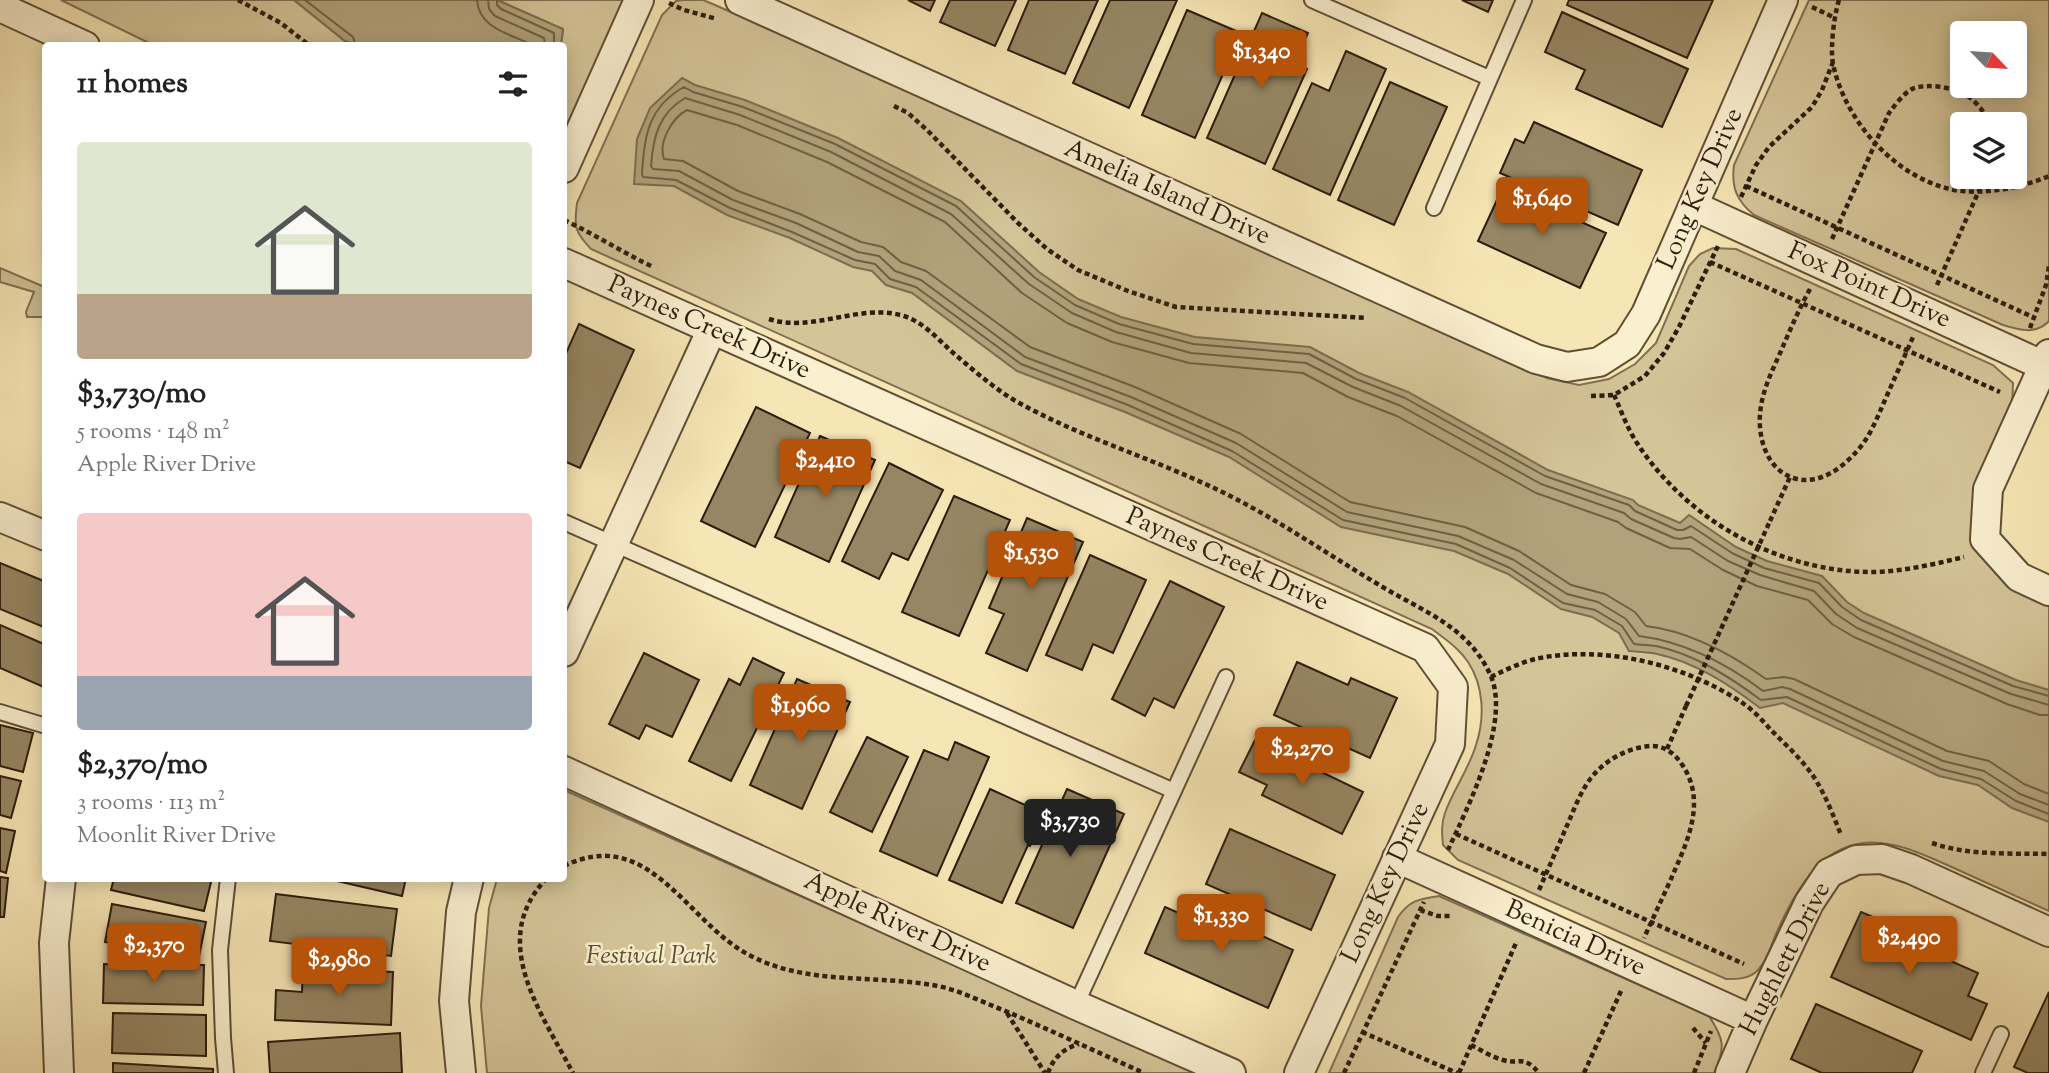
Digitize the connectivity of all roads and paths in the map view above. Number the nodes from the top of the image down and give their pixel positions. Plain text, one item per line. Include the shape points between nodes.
1 (237, 0) edge
2 (639, 0) edge
3 (740, 0) edge
4 (1312, 0) edge
5 (1524, 0) edge
6 (1839, 0) edge
7 (1796, 3) edge
8 (0, 7) edge
9 (1833, 17) junction
10 (76, 42) edge
11 (305, 42) edge
12 (1833, 62) junction
13 (1489, 78) junction
14 (1982, 112) edge
15 (1875, 143) junction
16 (567, 161) edge
17 (2049, 176) edge
18 (1746, 186) junction
19 (1979, 191) junction
20 (1694, 206) junction
21 (1434, 208) dead end
22 (1729, 223) junction
23 (1837, 227) junction
24 (1710, 262) dead end
25 (567, 264) edge
26 (1821, 265) junction
27 (2049, 266) edge
28 (1941, 275) junction
29 (1802, 304) junction
30 (1924, 312) junction
31 (2035, 318) junction
32 (712, 329) junction
33 (1907, 351) junction
34 (2037, 358) edge
35 (1599, 362) joint
36 (2000, 392) dead end
37 (1614, 395) dead end
38 (1790, 477) junction
39 (0, 517) edge
40 (567, 523) edge
41 (42, 534) edge
42 (614, 545) junction
43 (1975, 548) junction
44 (2049, 591) edge
45 (567, 646) edge
46 (1226, 677) dead end
47 (1491, 677) dead end
48 (1453, 687) joint
49 (0, 712) edge
50 (42, 725) edge
51 (1667, 749) junction
52 (567, 772) edge
53 (1174, 792) junction
54 (1456, 834) dead end
55 (1841, 835) dead end
56 (1397, 858) junction
57 (567, 865) edge
58 (1546, 875) junction
59 (61, 882) edge
60 (228, 882) edge
61 (468, 882) edge
62 (544, 882) edge
63 (1527, 917) junction
64 (1651, 922) junction
65 (2049, 932) edge
66 (1744, 964) dead end
67 (1632, 965) junction
68 (1076, 1005) junction
69 (1007, 1012) junction
70 (1753, 1020) junction
71 (1362, 1032) dead end
72 (2001, 1034) dead end
73 (1079, 1044) junction
74 (1471, 1045) junction
75 (59, 1073) edge
76 (226, 1073) edge
77 (461, 1073) edge
78 (573, 1073) edge
79 (1047, 1073) edge
80 (1144, 1073) edge
81 (1231, 1073) edge
82 (1299, 1073) edge
83 (1458, 1073) edge
84 (1539, 1073) edge
85 (1584, 1073) edge
86 (1730, 1073) edge
87 (1983, 1073) edge

1 - 11 path via 281,23
2 - 16 street
3 - 35 street, Amelia Island Drive via 1536,359 1567,367
4 - 13 lane
5 - 13 lane
6 - 9 path
7 - 9 path
7 - 20 street, Long Key Drive
8 - 10 street
9 - 12 path
12 - 15 path via 1856,122
12 - 18 path via 1812,107 1769,147
13 - 21 lane
14 - 15 path via 1965,94 1931,86 1913,89 1889,113
15 - 19 path via 1928,181
15 - 23 path
17 - 19 path
18 - 22 path
18 - 23 path
19 - 28 path
20 - 22 street, Fox Point Drive
20 - 35 street, Long Key Drive via 1646,314 1627,345
22 - 26 street, Fox Point Drive
23 - 26 path
23 - 28 path
24 - 29 path
25 - 32 street, Paynes Creek Drive
26 - 29 path
26 - 30 street, Fox Point Drive
27 - 31 path
28 - 30 path
28 - 31 path
29 - 33 path
29 - 38 path via 1760,407 1766,456
30 - 33 path
30 - 34 street, Fox Point Drive
31 - 34 path
32 - 42 street
32 - 48 street, Paynes Creek Drive via 1425,648
33 - 36 path
33 - 38 path via 1858,450 1830,474 1815,480
34 - 43 street via 1988,489
37 - 43 path via 1635,441 1682,497 1713,522 1774,553 1833,569 1874,572 1907,570
38 - 51 path, bridge
39 - 41 street
40 - 42 lane
42 - 45 street
42 - 53 lane
43 - 44 street
46 - 53 lane
47 - 55 path via 1535,659 1604,655 1642,660 1712,685 1746,705 1795,754 1816,780
48 - 56 street, Long Key Drive via 1450,744
49 - 50 lane
51 - 58 path via 1637,747 1606,762 1579,799
51 - 64 path via 1686,770 1695,806 1687,844
52 - 68 street, Apple River Drive
53 - 68 lane
54 - 58 path
56 - 63 street, Benicia Drive
56 - 82 street, Long Key Drive
57 - 69 path via 604,856 632,861 665,882 733,945 772,965 799,972 939,986
58 - 63 path
58 - 64 path
59 - 75 street via 54,943
60 - 76 lane via 220,950
61 - 77 street via 454,1001
62 - 78 path via 527,905 520,952 526,981
63 - 67 street, Benicia Drive
63 - 74 path
64 - 66 path
64 - 67 path
65 - 70 street, Hughlett Drive via 1911,869 1882,859 1856,860 1829,873 1809,903
67 - 70 street, Benicia Drive
67 - 85 path
68 - 81 street, Apple River Drive
69 - 73 path
69 - 79 path
70 - 86 street, Hughlett Drive
71 - 83 path
72 - 87 lane
73 - 79 path via 1063,1051
73 - 80 path
74 - 83 path
74 - 84 path via 1506,1062 1520,1060

